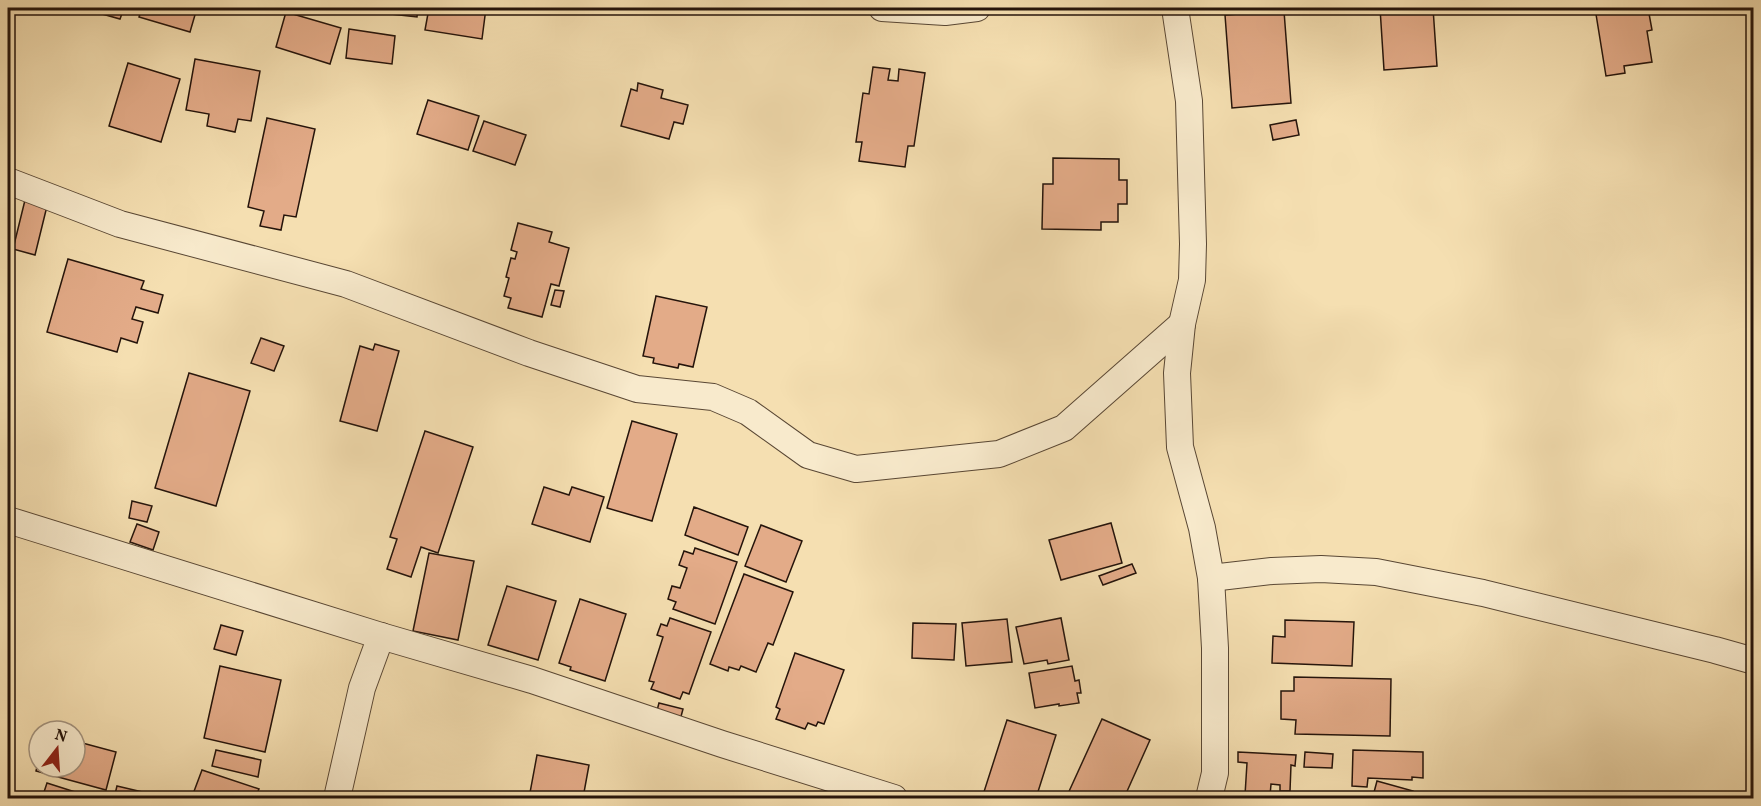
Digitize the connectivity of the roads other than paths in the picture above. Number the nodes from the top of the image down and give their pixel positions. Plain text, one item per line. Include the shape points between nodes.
1 (882, 8) edge
2 (977, 8) edge
3 (1175, 8) edge
4 (8, 181) edge
5 (1182, 324) junction
6 (8, 520) edge
7 (1211, 578) junction
8 (381, 636) junction
9 (1754, 661) edge
10 (337, 798) edge
11 (894, 798) edge
12 (1209, 798) edge

1 - 2 street via 945,12
3 - 5 street via 1189,101 1193,244 1192,280
4 - 5 street via 120,224 346,284 637,389 713,397 747,412 808,456 856,469 999,454 1064,428
5 - 7 street via 1177,373 1180,447
6 - 8 street
7 - 9 street via 1321,568 1376,572 1483,592
7 - 12 street via 1215,773
8 - 10 street via 362,688
8 - 11 street via 532,680

